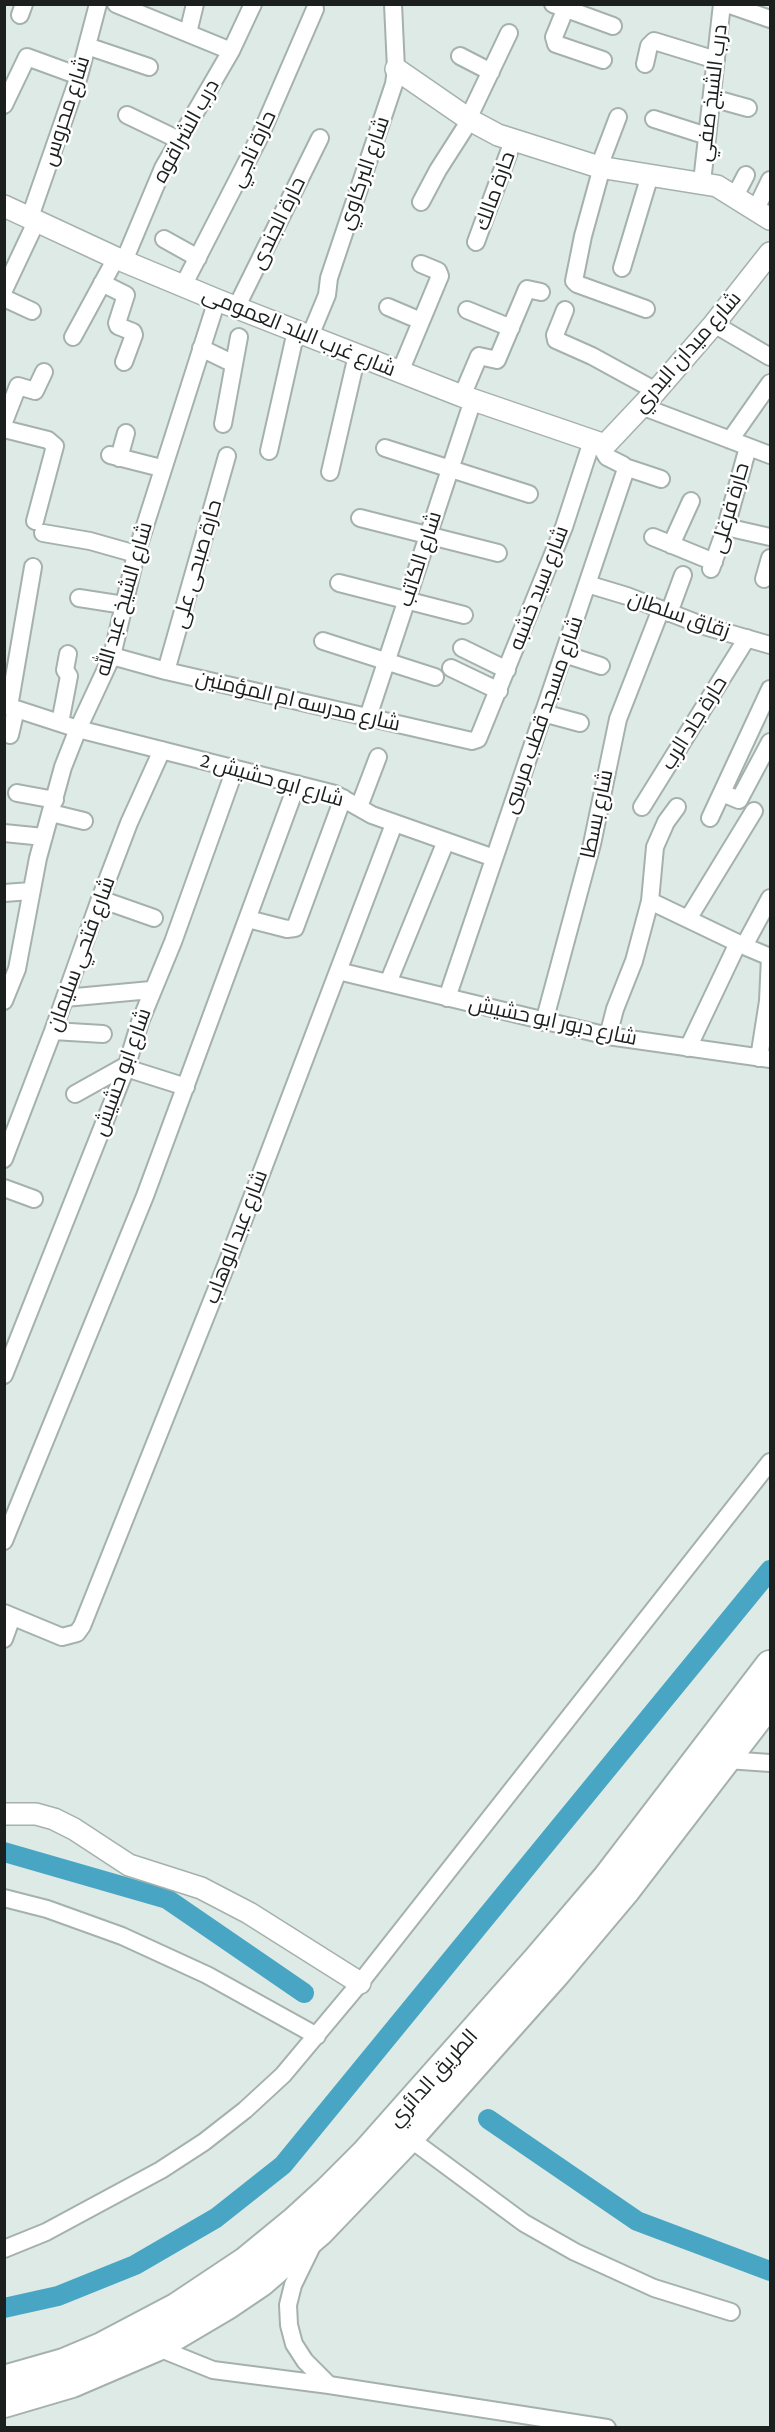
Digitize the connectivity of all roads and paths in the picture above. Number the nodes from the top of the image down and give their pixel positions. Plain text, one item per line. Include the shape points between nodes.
1 (98, 4) edge
2 (116, 4) edge
3 (195, 4) edge
4 (253, 4) edge
5 (393, 4) edge
6 (722, 4) edge
7 (727, 4) edge
8 (559, 7) edge
9 (315, 9) dead end
10 (771, 19) edge
11 (613, 26) dead end
12 (188, 33) junction
13 (509, 33) dead end
14 (87, 46) junction
15 (231, 51) junction
16 (460, 56) dead end
17 (603, 60) dead end
18 (716, 60) junction
19 (645, 64) dead end
20 (149, 67) dead end
21 (396, 69) junction
22 (491, 72) junction
23 (79, 76) junction
24 (712, 98) junction
25 (4, 105) edge
26 (748, 108) dead end
27 (127, 115) dead end
28 (618, 117) dead end
29 (654, 119) dead end
30 (469, 120) junction
31 (707, 136) junction
32 (320, 138) dead end
33 (178, 140) junction
34 (513, 141) junction
35 (601, 167) junction
36 (650, 175) junction
37 (746, 176) dead end
38 (771, 180) edge
39 (702, 182) junction
40 (735, 196) junction
41 (421, 202) dead end
42 (4, 206) edge
43 (763, 214) edge
44 (33, 218) junction
45 (164, 239) dead end
46 (476, 242) dead end
47 (771, 253) edge
48 (198, 258) junction
49 (120, 259) junction
50 (421, 264) dead end
51 (622, 268) dead end
52 (102, 283) junction
53 (183, 286) junction
54 (4, 290) edge
55 (541, 292) dead end
56 (4, 298) edge
57 (227, 304) junction
58 (388, 307) dead end
59 (646, 309) dead end
60 (466, 310) dead end
61 (565, 310) dead end
62 (32, 311) dead end
63 (421, 321) junction
64 (714, 324) junction
65 (511, 328) junction
66 (303, 334) junction
67 (73, 337) dead end
68 (239, 337) dead end
69 (201, 348) junction
70 (357, 355) junction
71 (771, 357) edge
72 (124, 362) dead end
73 (234, 364) junction
74 (44, 372) dead end
75 (400, 372) junction
76 (771, 383) edge
77 (656, 391) junction
78 (467, 398) junction
79 (641, 406) junction
80 (4, 422) edge
81 (224, 424) dead end
82 (4, 429) edge
83 (126, 433) dead end
84 (730, 440) junction
85 (596, 442) junction
86 (748, 447) junction
87 (385, 448) dead end
88 (269, 451) dead end
89 (771, 455) edge
90 (227, 456) dead end
91 (625, 467) junction
92 (162, 468) junction
93 (450, 469) junction
94 (330, 472) dead end
95 (661, 479) dead end
96 (529, 494) dead end
97 (692, 501) dead end
98 (360, 518) dead end
99 (726, 527) junction
100 (428, 535) junction
101 (653, 537) dead end
102 (771, 537) edge
103 (671, 544) junction
104 (498, 553) dead end
105 (136, 554) junction
106 (771, 558) edge
107 (33, 567) dead end
108 (683, 575) dead end
109 (764, 579) dead end
110 (339, 584) dead end
111 (587, 584) junction
112 (79, 598) dead end
113 (407, 599) junction
114 (124, 605) junction
115 (665, 611) junction
116 (464, 615) dead end
117 (747, 638) junction
118 (323, 641) dead end
119 (771, 645) edge
120 (462, 648) dead end
121 (564, 654) junction
122 (112, 656) junction
123 (64, 660) dead end
124 (387, 661) junction
125 (601, 666) dead end
126 (451, 668) dead end
127 (507, 670) junction
128 (166, 671) junction
129 (435, 677) dead end
130 (771, 689) edge
131 (499, 691) junction
132 (10, 707) edge
133 (543, 713) junction
134 (368, 717) junction
135 (60, 723) junction
136 (580, 723) dead end
137 (78, 729) junction
138 (482, 734) joint
139 (10, 735) dead end
140 (771, 742) edge
141 (162, 750) junction
142 (378, 757) dead end
143 (235, 769) junction
144 (297, 784) junction
145 (17, 793) dead end
146 (722, 793) junction
147 (343, 798) junction
148 (53, 806) junction
149 (359, 807) junction
150 (642, 807) dead end
151 (677, 807) dead end
152 (754, 811) dead end
153 (710, 818) dead end
154 (84, 821) dead end
155 (394, 824) junction
156 (4, 833) edge
157 (44, 837) junction
158 (446, 842) junction
159 (494, 858) junction
160 (31, 891) junction
161 (4, 893) edge
162 (771, 898) edge
163 (100, 899) junction
164 (650, 901) junction
165 (154, 918) dead end
166 (248, 919) junction
167 (688, 919) junction
168 (741, 945) junction
169 (770, 956) edge
170 (338, 971) junction
171 (388, 983) junction
172 (151, 990) junction
173 (65, 998) junction
174 (447, 998) junction
175 (4, 1001) edge
176 (544, 1022) junction
177 (53, 1031) junction
178 (103, 1034) dead end
179 (608, 1036) junction
180 (688, 1048) junction
181 (765, 1058) edge
182 (126, 1067) junction
183 (186, 1087) junction
184 (75, 1094) dead end
185 (4, 1159) edge
186 (4, 1188) edge
187 (34, 1199) dead end
188 (4, 1375) edge
189 (771, 1462) edge
190 (4, 1541) edge
191 (8, 1615) edge
192 (4, 1639) edge
193 (771, 1665) edge
194 (771, 1702) edge
195 (727, 1760) junction
196 (771, 1762) edge
197 (4, 1814) edge
198 (4, 1898) edge
199 (360, 1983) junction
200 (317, 2036) junction
201 (409, 2138) junction
202 (319, 2232) junction
203 (4, 2249) edge
204 (253, 2272) junction
205 (731, 2312) dead end
206 (156, 2347) junction
207 (4, 2380) edge
208 (329, 2385) junction
209 (4, 2403) edge
210 (607, 2427) edge

1 - 14 street, شارع محروس
2 - 12 street
3 - 12 street
4 - 15 street, درب الشراقوه
5 - 21 street, شارع البركاوي
6 - 18 street, درب الشيخ صفي
7 - 10 street
8 - 11 street
8 - 17 street via 556,44
9 - 48 street, حارة ناجي via 260,136
12 - 15 street
13 - 22 street
14 - 20 street
14 - 23 street, شارع محروس
15 - 33 street, درب الشراقوه
16 - 22 street
18 - 19 street via 654,41
18 - 24 street, درب الشيخ صفي
21 - 30 street
21 - 66 street, شارع البركاوي via 329,278 327,295
22 - 30 street
23 - 25 street via 27,57
23 - 44 street, شارع محروس
24 - 26 street
24 - 31 street, درب الشيخ صفي
27 - 33 street
28 - 35 street
29 - 31 street
30 - 34 street
30 - 41 street
31 - 39 street, درب الشيخ صفي
32 - 57 street, حارة الجندى
33 - 49 street, درب الشراقوه
34 - 35 street
34 - 46 street, حارة مالك
35 - 36 street
35 - 59 street via 574,281
36 - 39 street
36 - 51 street
37 - 40 street
38 - 43 street
39 - 40 street
40 - 43 street
42 - 44 street, شارع غرب البلد العمومى
44 - 49 street, شارع غرب البلد العمومى
44 - 54 street, شارع محروس
45 - 48 street
47 - 64 street, شارع ميدان البدري
48 - 53 street, حارة ناجي
49 - 52 street, درب الشراقوه
49 - 53 street, شارع غرب البلد العمومى
50 - 63 street via 440,274
52 - 67 street, درب الشراقوه
52 - 72 street via 126,295 117,323 134,335
53 - 57 street, شارع غرب البلد العمومى
55 - 65 street via 527,289
56 - 62 street
57 - 66 street, شارع غرب البلد العمومى
57 - 69 street, شارع الشيخ عبد الله
58 - 63 street
60 - 65 street
61 - 77 street via 556,340
63 - 75 street
64 - 71 street
64 - 77 street, شارع ميدان البدري
65 - 78 street, شارع الكاتب via 497,360 478,356
66 - 70 street, شارع غرب البلد العمومى
66 - 88 street, شارع البركاوي
68 - 73 street
69 - 73 street
69 - 92 street, شارع الشيخ عبد الله
70 - 75 street, شارع غرب البلد العمومى
70 - 94 street
73 - 81 street
74 - 80 street via 35,391 18,386
75 - 78 street, شارع غرب البلد العمومى
76 - 84 street
77 - 79 street, شارع ميدان البدري
78 - 85 street, شارع غرب البلد العمومى
78 - 93 street, شارع الكاتب
79 - 84 street
79 - 85 street, شارع ميدان البدري via 608,442
82 - 105 street via 48,440 55,446 39,527
83 - 92 street via 114,457
84 - 86 street
85 - 91 street via 607,457
85 - 127 street, شارع سيد خشبه
86 - 89 street
86 - 99 street, حارة فرغلى
87 - 93 street
90 - 128 street, حارة صبحى على
91 - 95 street
91 - 111 street, شارع مسجد قطب مرسى
92 - 105 street, شارع الشيخ عبد الله
93 - 96 street
93 - 100 street, شارع الكاتب
97 - 103 street
98 - 100 street
99 - 102 street
99 - 103 street, حارة فرغلى via 713,566
100 - 104 street
100 - 113 street, شارع الكاتب
101 - 103 street
105 - 114 street, شارع الشيخ عبد الله
106 - 109 street
107 - 132 street
108 - 115 street, شارع بسطا
110 - 113 street
111 - 115 street, زقاق سلطان
111 - 121 street, شارع مسجد قطب مرسى
112 - 114 street
113 - 116 street
113 - 124 street, شارع الكاتب
114 - 122 street, شارع الشيخ عبد الله
115 - 117 street, زقاق سلطان
115 - 176 street, شارع بسطا via 618,719 592,844
117 - 119 street, زقاق سلطان
117 - 150 street, حارة جاد الرب
118 - 124 street
120 - 127 street
121 - 125 street
121 - 133 street, شارع مسجد قطب مرسى
122 - 128 street, شارع مدرسه ام المؤمنين
122 - 137 street, شارع الشيخ عبد الله
123 - 135 street via 69,676
124 - 129 street
124 - 134 street, شارع الكاتب
126 - 131 street
127 - 131 street, شارع سيد خشبه
128 - 134 street, شارع مدرسه ام المؤمنين
130 - 146 street
131 - 138 street, شارع سيد خشبه
132 - 135 street, شارع ابو حشيش 2
132 - 139 street
133 - 136 street
133 - 159 street, شارع مسجد قطب مرسى
134 - 138 street, شارع مدرسه ام المؤمنين via 472,741
135 - 137 street, شارع ابو حشيش 2
137 - 141 street, شارع ابو حشيش 2
137 - 148 street, شارع الشيخ عبد الله
140 - 146 street via 740,800
141 - 143 street, شارع ابو حشيش 2
141 - 163 street, شارع فتحي سليمان
142 - 149 street
143 - 144 street, شارع ابو حشيش 2
143 - 172 street, شارع ابو حشيش via 173,942
144 - 147 street, شارع ابو حشيش 2
144 - 166 street
145 - 148 street
146 - 153 street
147 - 149 street, شارع ابو حشيش 2
147 - 166 street via 295,928
148 - 154 street
148 - 157 street, شارع الشيخ عبد الله
149 - 155 street, شارع ابو حشيش 2
151 - 164 street via 655,847
152 - 167 street
155 - 158 street, شارع ابو حشيش 2
155 - 170 street, شارع عبد الوهاب
156 - 157 street
157 - 160 street, شارع الشيخ عبد الله
158 - 159 street, شارع ابو حشيش 2
158 - 171 street
159 - 174 street, شارع مسجد قطب مرسى
160 - 161 street
160 - 175 street, شارع الشيخ عبد الله via 17,969
162 - 168 street
163 - 165 street
163 - 173 street, شارع فتحي سليمان
164 - 167 street
164 - 179 street
166 - 183 street
167 - 168 street
168 - 169 street
168 - 180 street
169 - 181 street
170 - 171 street, شارع دبور ابو حشيش
170 - 191 street, شارع عبد الوهاب via 82,1626 70,1637 62,1637
171 - 174 street, شارع دبور ابو حشيش
172 - 173 street
172 - 182 street, شارع ابو حشيش
173 - 177 street, شارع فتحي سليمان
174 - 176 street, شارع دبور ابو حشيش
176 - 179 street, شارع دبور ابو حشيش
177 - 178 street
177 - 185 street, شارع فتحي سليمان
179 - 180 street, شارع دبور ابو حشيش
180 - 181 street, شارع دبور ابو حشيش
182 - 183 street
182 - 184 street
182 - 188 street, شارع ابو حشيش
183 - 190 street
186 - 187 street
189 - 199 street
191 - 192 street
193 - 204 highway, الطريق الدائري via 607,1878 365,2154 296,2221
194 - 195 highway, الطريق الدائري
195 - 196 street
195 - 201 highway, الطريق الدائري via 602,1918
197 - 199 street via 36,1814 54,1819 129,1865 201,1888 249,1913
198 - 200 street via 122,1935 207,1975
199 - 200 street
200 - 203 street via 283,2075 204,2142 106,2201
201 - 202 highway, الطريق الدائري
201 - 205 street via 524,2223 575,2252 654,2288
202 - 204 highway, الطريق الدائري
202 - 208 street via 293,2285 289,2325 294,2344 305,2361
204 - 206 highway, الطريق الدائري via 210,2316
204 - 207 highway, الطريق الدائري via 102,2347 64,2363
206 - 208 street via 213,2370
206 - 209 highway, الطريق الدائري via 72,2383
208 - 210 street

